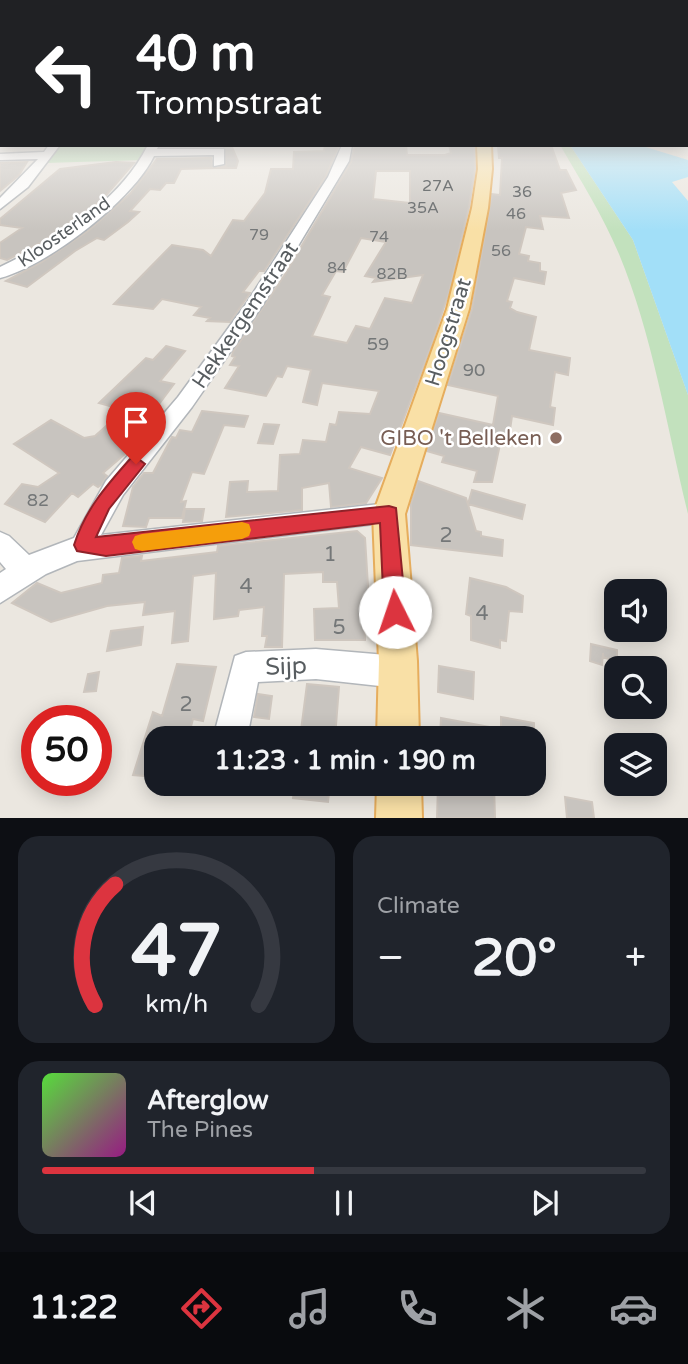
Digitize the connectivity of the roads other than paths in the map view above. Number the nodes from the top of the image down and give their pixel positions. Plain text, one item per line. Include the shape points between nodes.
1 (48, 155) edge
2 (148, 155) edge
3 (219, 155) edge
4 (343, 155) edge
5 (484, 155) edge
6 (218, 164) dead end
7 (0, 205) edge
8 (0, 273) edge
9 (389, 514) junction
10 (0, 544) edge
11 (84, 545) junction
12 (25, 570) junction
13 (0, 590) edge
14 (398, 672) junction
15 (233, 726) edge
16 (398, 726) edge
17 (398, 796) edge
18 (399, 818) edge

1 - 7 street
2 - 8 street, Kloosterland via 135,177 97,213
3 - 6 street, Kloosterland
4 - 11 street, Hekkergemstraat via 274,278 183,404 102,504
5 - 9 main road, Hoogstraat via 480,208 458,309
9 - 11 street via 106,547
9 - 14 main road
10 - 12 street
11 - 12 street
12 - 13 street
14 - 15 street, Sijp via 316,664 246,667
14 - 16 main road
17 - 18 main road

